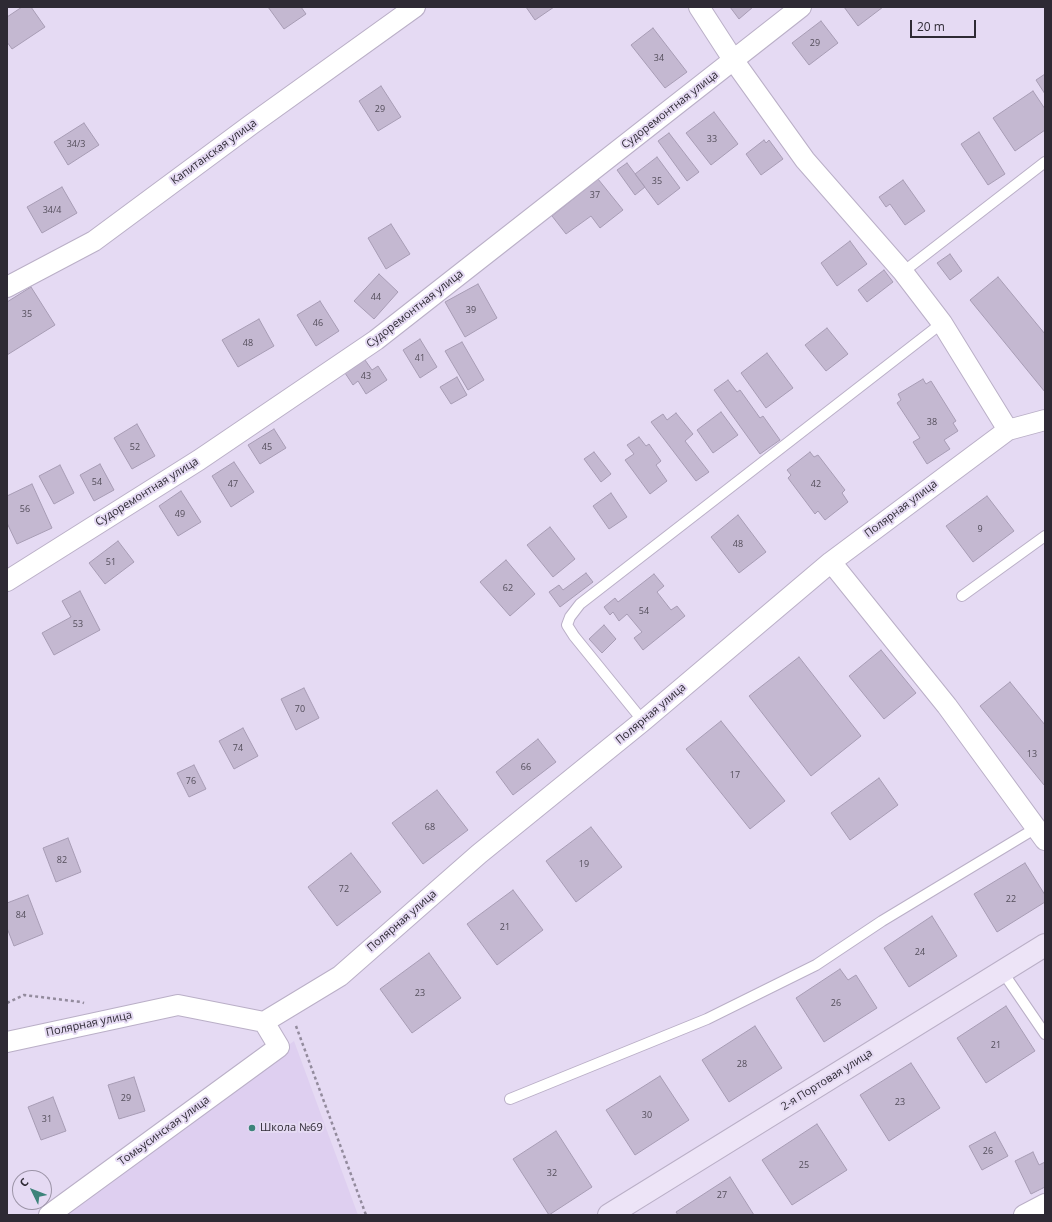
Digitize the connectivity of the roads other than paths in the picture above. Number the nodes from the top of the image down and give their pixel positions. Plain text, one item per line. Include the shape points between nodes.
1 (415, 7) edge
2 (699, 7) edge
3 (801, 7) edge
4 (734, 61) junction
5 (1045, 162) edge
6 (903, 272) junction
7 (7, 287) edge
8 (942, 323) junction
9 (1045, 420) edge
10 (1008, 430) junction
11 (1045, 536) edge
12 (830, 562) junction
13 (7, 581) edge
14 (962, 596) dead end
15 (643, 721) junction
16 (1041, 834) edge
17 (1045, 945) edge
18 (1002, 971) junction
19 (264, 1022) junction
20 (1045, 1034) edge
21 (7, 1042) edge
22 (510, 1099) dead end
23 (1045, 1204) edge
24 (49, 1215) edge
25 (609, 1215) edge
26 (1024, 1215) edge

1 - 7 street, Капитанская улица via 94,241
2 - 4 street
3 - 4 street, Судоремонтная улица
4 - 6 street via 805,160
4 - 13 street, Судоремонтная улица via 376,340 198,460
5 - 6 lane
6 - 8 street
8 - 10 street
8 - 15 lane via 580,604 570,617 566,625
9 - 10 street, Полярная улица
10 - 12 street, Полярная улица
11 - 14 lane
12 - 15 street, Полярная улица
12 - 16 street via 947,706
15 - 19 street, Полярная улица via 479,854 340,976
16 - 22 lane via 882,921 816,965 707,1019
17 - 18 street, 2-я Портовая улица
18 - 20 lane
18 - 25 street, 2-я Портовая улица
19 - 21 street, Полярная улица via 178,1005
19 - 24 street, Томьусинская улица via 279,1047
23 - 26 street

